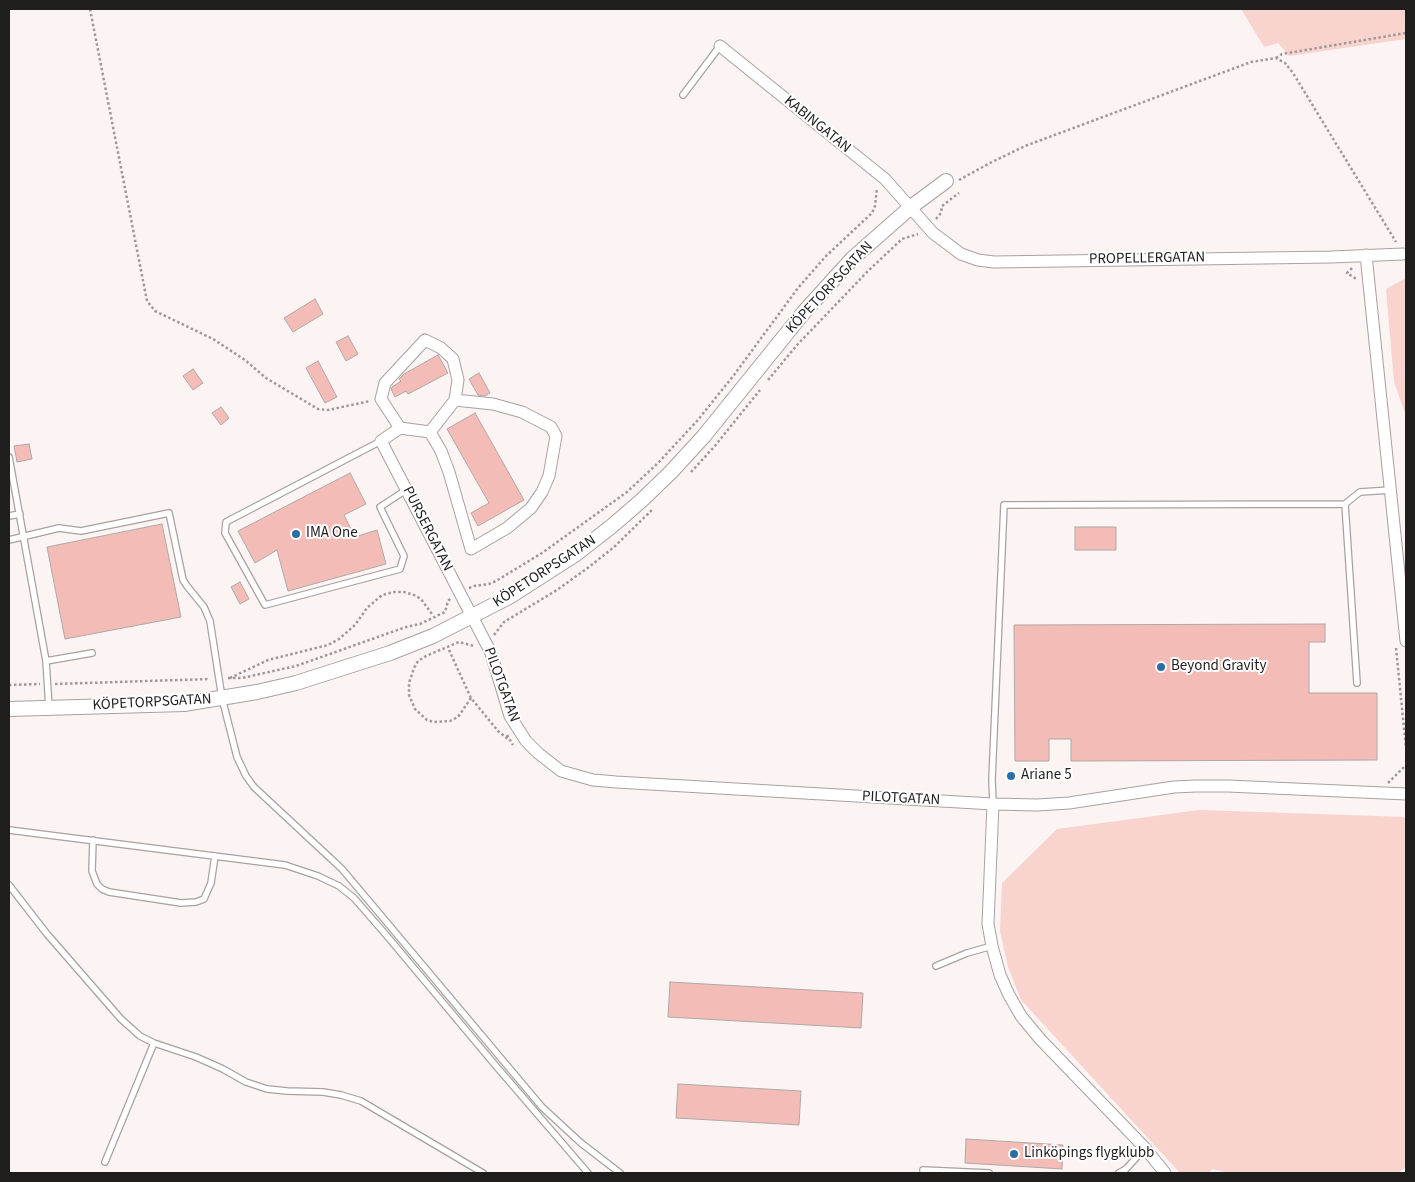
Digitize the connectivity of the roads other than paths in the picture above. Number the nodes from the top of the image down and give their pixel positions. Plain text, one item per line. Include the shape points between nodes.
1 (720, 46) joint
2 (683, 95) dead end
3 (946, 181) road end
4 (911, 207) junction
5 (1404, 254) road end
6 (1366, 255) junction
7 (455, 400) junction
8 (400, 428) junction
9 (430, 432) junction
10 (381, 441) junction
11 (9, 457) edge
12 (407, 489) junction
13 (1391, 490) junction
14 (1345, 504) junction
15 (20, 514) junction
16 (9, 516) edge
17 (24, 537) junction
18 (9, 540) edge
19 (472, 617) junction
20 (1406, 640) edge
21 (92, 653) dead end
22 (46, 661) junction
23 (1357, 683) dead end
24 (222, 698) junction
25 (49, 708) junction
26 (9, 709) edge
27 (1406, 794) edge
28 (993, 804) junction
29 (9, 830) edge
30 (93, 840) junction
31 (215, 856) junction
32 (9, 885) edge
33 (992, 946) junction
34 (936, 966) dead end
35 (154, 1043) junction
36 (1146, 1148) junction
37 (105, 1162) dead end
38 (923, 1170) dead end
39 (483, 1173) edge
40 (588, 1173) edge
41 (619, 1173) edge
42 (990, 1173) edge
43 (1119, 1173) edge
44 (1165, 1173) edge

1 - 2 lane
1 - 4 street, KABINGATAN via 885,180
3 - 4 street, KÖPETORPSGATAN
4 - 6 street, PROPELLERGATAN via 933,233 961,254 994,262
4 - 19 street, KÖPETORPSGATAN via 853,258 704,436 642,500 576,554
5 - 6 street, PROPELLERGATAN
6 - 13 street
7 - 8 street via 458,380 453,359 425,340 385,383 381,399
7 - 9 street
7 - 9 street via 494,404 522,412 551,426 556,436 549,476 531,508 507,528 471,549 449,472
8 - 9 street
8 - 10 street
10 - 12 street, PURSERGATAN
10 - 12 lane via 226,522 226,533 265,605 400,569 404,556 380,507
11 - 15 lane
12 - 19 street, PURSERGATAN
13 - 14 lane via 1360,492
13 - 20 street
14 - 23 lane
14 - 28 lane via 1004,505
15 - 16 lane
15 - 17 lane
17 - 18 lane
17 - 22 lane
17 - 24 lane via 59,528 81,531 169,513 183,580 204,607 210,621
19 - 24 street, KÖPETORPSGATAN via 433,636 354,666 296,683
19 - 28 street, PILOTGATAN via 497,669 506,706 517,728 526,741 561,771 616,782
21 - 22 lane
22 - 25 lane
24 - 25 street, KÖPETORPSGATAN via 184,704
24 - 41 lane via 237,757 254,786 342,869 542,1107
25 - 26 street, KÖPETORPSGATAN
27 - 28 street, PILOTGATAN via 1196,786 1069,803
28 - 33 street via 988,924
29 - 30 lane
30 - 31 lane
30 - 31 lane via 92,871 102,889 181,903 204,899 211,883
31 - 40 lane via 285,865 339,886 354,898
32 - 35 lane via 127,1027
33 - 34 lane
33 - 36 street via 1000,974 1020,1016
35 - 37 lane
35 - 39 lane via 196,1057 267,1089 323,1092 361,1101
36 - 43 lane
36 - 44 street
38 - 42 lane

